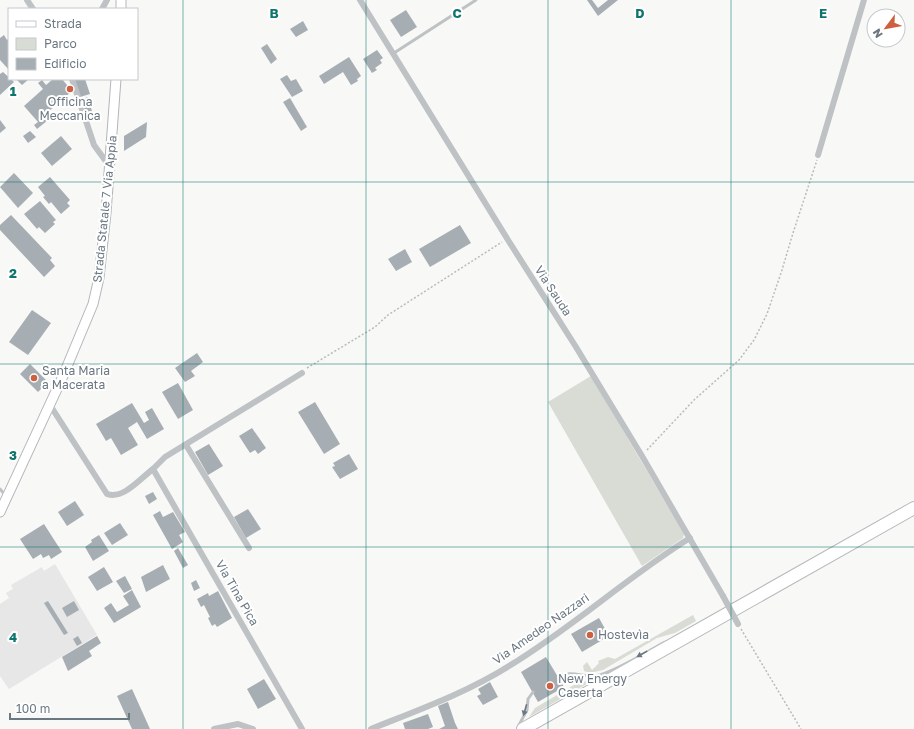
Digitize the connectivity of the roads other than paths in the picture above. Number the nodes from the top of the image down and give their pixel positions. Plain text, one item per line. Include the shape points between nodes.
1 (360, 0) edge
2 (476, 0) edge
3 (864, 0) edge
4 (394, 53) junction
5 (72, 80) edge
6 (116, 80) edge
7 (818, 155) road end
8 (110, 168) junction
9 (302, 373) road end
10 (50, 405) junction
11 (186, 445) junction
12 (154, 469) junction
13 (0, 489) edge
14 (7, 497) junction
15 (914, 508) edge
16 (0, 512) edge
17 (914, 513) edge
18 (690, 538) junction
19 (861, 538) junction
20 (249, 548) dead end
21 (738, 624) road end
22 (678, 641) junction
23 (558, 677) dead end
24 (533, 692) dead end
25 (214, 729) edge
26 (253, 729) edge
27 (302, 729) edge
28 (371, 729) edge
29 (517, 729) edge
30 (523, 729) edge

1 - 4 street, Via Sauda
2 - 4 lane
3 - 7 street
4 - 18 street, Via Sauda via 576,347
5 - 8 street via 94,146
6 - 8 main road, Strada Statale 7 Via Appia
8 - 10 main road, Strada Statale 7 Via Appia via 99,278 93,304
9 - 11 street
10 - 12 street via 107,494 113,496 124,492
10 - 14 main road, Strada Statale 7 Via Appia
11 - 12 street via 165,457
11 - 20 street
12 - 27 street, Via Tina Pica
13 - 14 lane
14 - 16 main road, Strada Statale 7 Via Appia
15 - 19 highway
17 - 19 lane via 878,533
18 - 21 street, Via Sauda, bridge
18 - 28 street, Via Amedeo Nazzari via 647,566 507,668 461,693
19 - 22 highway
22 -> 23 lane via 663,642 617,668 599,675 572,673
22 - 30 highway
24 -> 29 lane
25 - 26 street via 238,724

